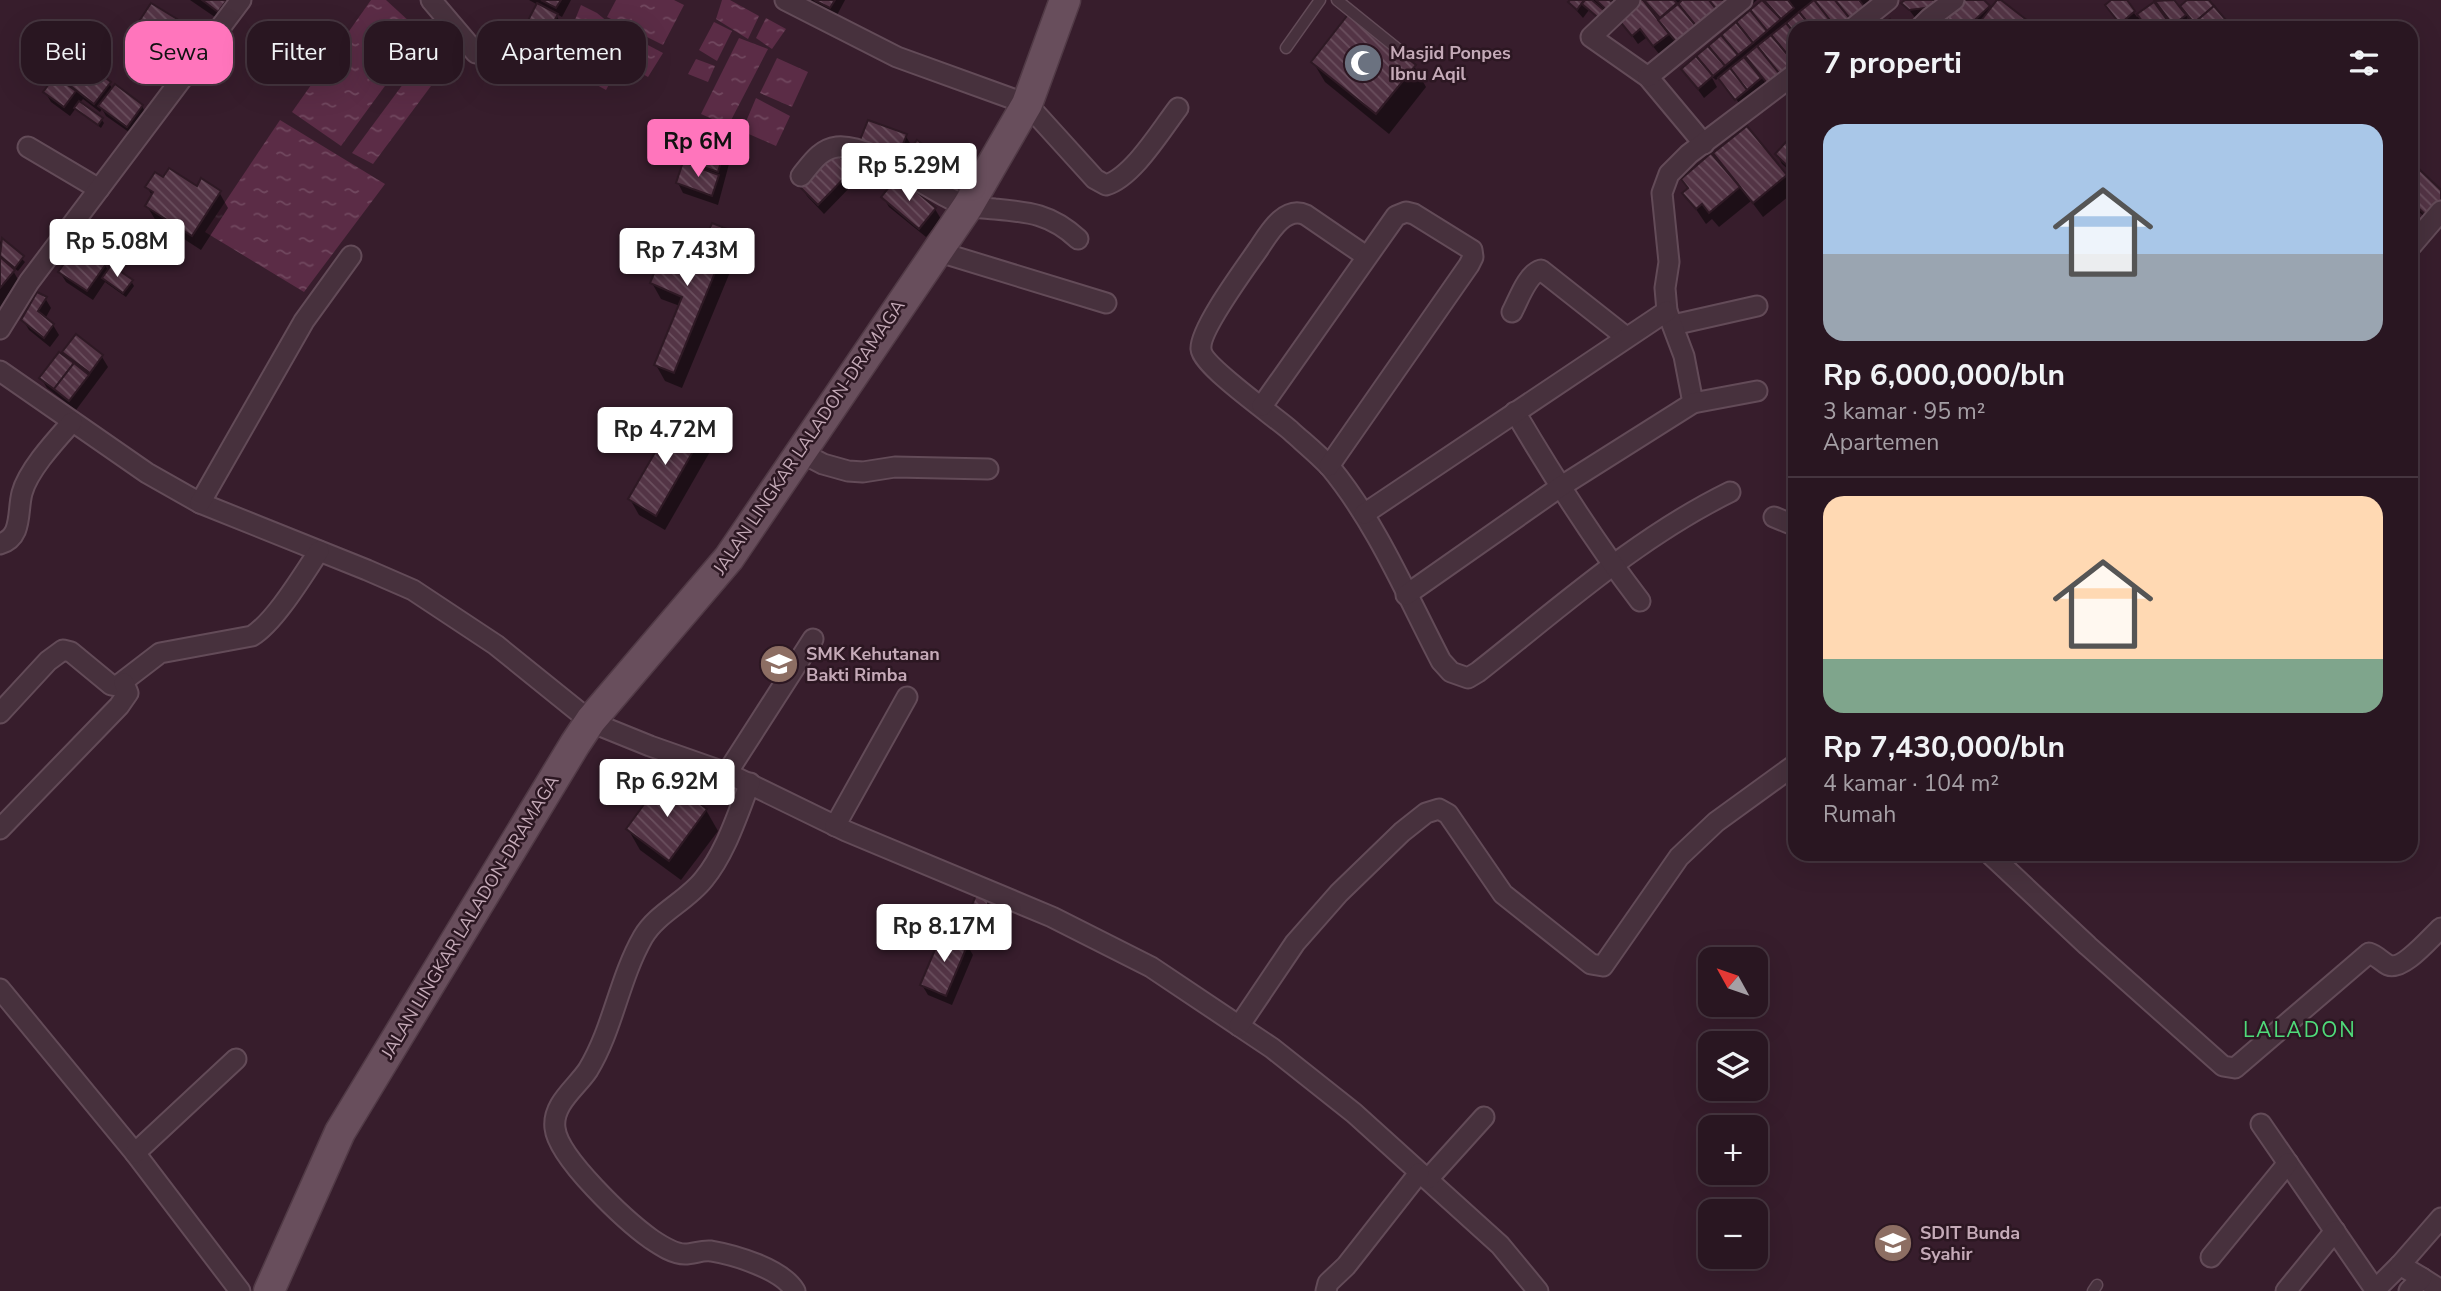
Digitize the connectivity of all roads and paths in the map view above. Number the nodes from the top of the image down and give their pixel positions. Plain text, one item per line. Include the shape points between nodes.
1 (241, 0) edge
2 (431, 0) edge
3 (785, 0) edge
4 (1065, 0) edge
5 (1320, 0) edge
6 (1337, 0) edge
7 (1630, 0) edge
8 (1742, 0) edge
9 (1888, 0) edge
10 (1954, 0) edge
11 (1862, 21) edge
12 (1927, 21) edge
13 (1286, 48) dead end
14 (1399, 50) dead end
15 (476, 53) dead end
16 (1648, 77) junction
17 (1788, 79) edge
18 (1027, 104) junction
19 (1178, 108) dead end
20 (1704, 144) junction
21 (29, 147) dead end
22 (801, 176) dead end
23 (99, 189) junction
24 (968, 206) junction
25 (2441, 211) edge
26 (2418, 238) edge
27 (1078, 239) dead end
28 (936, 251) junction
29 (351, 256) dead end
30 (1366, 256) junction
31 (1106, 303) dead end
32 (1757, 306) dead end
33 (1512, 312) dead end
34 (1670, 318) junction
35 (0, 330) edge
36 (1626, 337) junction
37 (0, 371) edge
38 (1757, 391) dead end
39 (1693, 403) junction
40 (1262, 407) junction
41 (1515, 412) junction
42 (72, 422) junction
43 (800, 452) junction
44 (1329, 466) junction
45 (988, 469) dead end
46 (1560, 487) junction
47 (1730, 492) dead end
48 (200, 503) junction
49 (1364, 514) junction
50 (1774, 517) dead end
51 (1788, 523) edge
52 (0, 544) edge
53 (319, 551) junction
54 (1613, 565) junction
55 (1406, 595) junction
56 (1640, 601) dead end
57 (813, 639) dead end
58 (124, 683) junction
59 (906, 697) dead end
60 (0, 713) edge
61 (591, 720) junction
62 (1788, 770) edge
63 (727, 773) junction
64 (750, 783) junction
65 (835, 826) junction
66 (0, 829) edge
67 (1997, 861) edge
68 (2441, 928) edge
69 (0, 989) edge
70 (1239, 1026) junction
71 (236, 1059) dead end
72 (1484, 1117) dead end
73 (2261, 1124) dead end
74 (135, 1153) junction
75 (2288, 1163) junction
76 (1423, 1176) junction
77 (2441, 1219) edge
78 (2336, 1231) junction
79 (2211, 1257) dead end
80 (2400, 1265) junction
81 (2416, 1284) edge
82 (2376, 1290) edge
83 (2441, 1290) edge
84 (240, 1291) edge
85 (269, 1291) edge
86 (795, 1291) edge
87 (1326, 1291) edge
88 (1538, 1291) edge
89 (2286, 1291) edge

1 - 23 street
2 - 15 street
3 - 18 street via 897,57
4 - 18 main road, JALAN LINGKAR LALADON-DRAMAGA
5 - 13 lane
6 - 14 lane
7 - 16 street via 1591,37
8 - 16 street
9 - 11 street
10 - 12 street
16 - 20 street
17 - 20 street
18 - 19 street via 1095,179 1106,185 1121,179
18 - 24 main road, JALAN LINGKAR LALADON-DRAMAGA
20 - 34 street via 1680,163 1665,181 1662,193
21 - 23 street
22 - 24 street via 818,155 836,147 853,148
23 - 35 street via 29,282
24 - 27 street via 1042,216 1063,225
24 - 28 main road, JALAN LINGKAR LALADON-DRAMAGA
25 - 26 street
28 - 31 street
28 - 43 main road, JALAN LINGKAR LALADON-DRAMAGA
29 - 48 street via 304,321
30 - 40 street
30 - 40 street via 1301,213 1280,220 1266,238 1212,320 1200,348 1216,371
30 - 44 street via 1396,216 1406,212 1473,254
32 - 34 street
33 - 36 street via 1531,278 1541,270
34 - 36 street
34 - 39 street via 1684,356
36 - 41 street
37 - 42 street
38 - 39 street
39 - 46 street
40 - 44 street
41 - 46 street
41 - 49 street
42 - 48 street
42 - 52 street via 28,480 17,530
43 - 45 street via 856,472 895,467
43 - 61 main road, JALAN LINGKAR LALADON-DRAMAGA via 729,558
44 - 49 street
46 - 54 street
46 - 55 street
47 - 54 street
48 - 53 street
49 - 55 street
50 - 51 street
53 - 58 street via 258,632 247,638 160,653
53 - 61 street via 426,598 496,645
54 - 55 street via 1468,678 1451,673 1441,662
54 - 56 street
57 - 63 street
58 - 60 street via 111,685 63,650
58 - 66 street via 127,698
59 - 65 street
61 - 63 street
61 - 85 main road, JALAN LINGKAR LALADON-DRAMAGA via 340,1132
62 - 70 street via 1716,822 1679,857 1603,965 1591,964 1503,894 1448,814 1438,809 1426,813 1339,893 1295,943
63 - 64 street
64 - 65 street
64 - 86 street via 711,870 645,934 600,1045 558,1107 554,1127 559,1142 591,1182 650,1238 682,1254 703,1250 742,1259 776,1273
65 - 70 street via 1118,949
67 - 68 street via 2228,1068 2235,1068 2368,953 2396,966
69 - 74 street
70 - 76 street via 1354,1112
71 - 74 street
72 - 76 street
73 - 75 street
74 - 84 street
75 - 78 street
75 - 79 street
76 - 87 street via 1328,1283
76 - 88 street via 1500,1245
77 - 80 street
78 - 82 street
78 - 89 street
80 - 81 street
80 - 82 street
81 - 83 street

